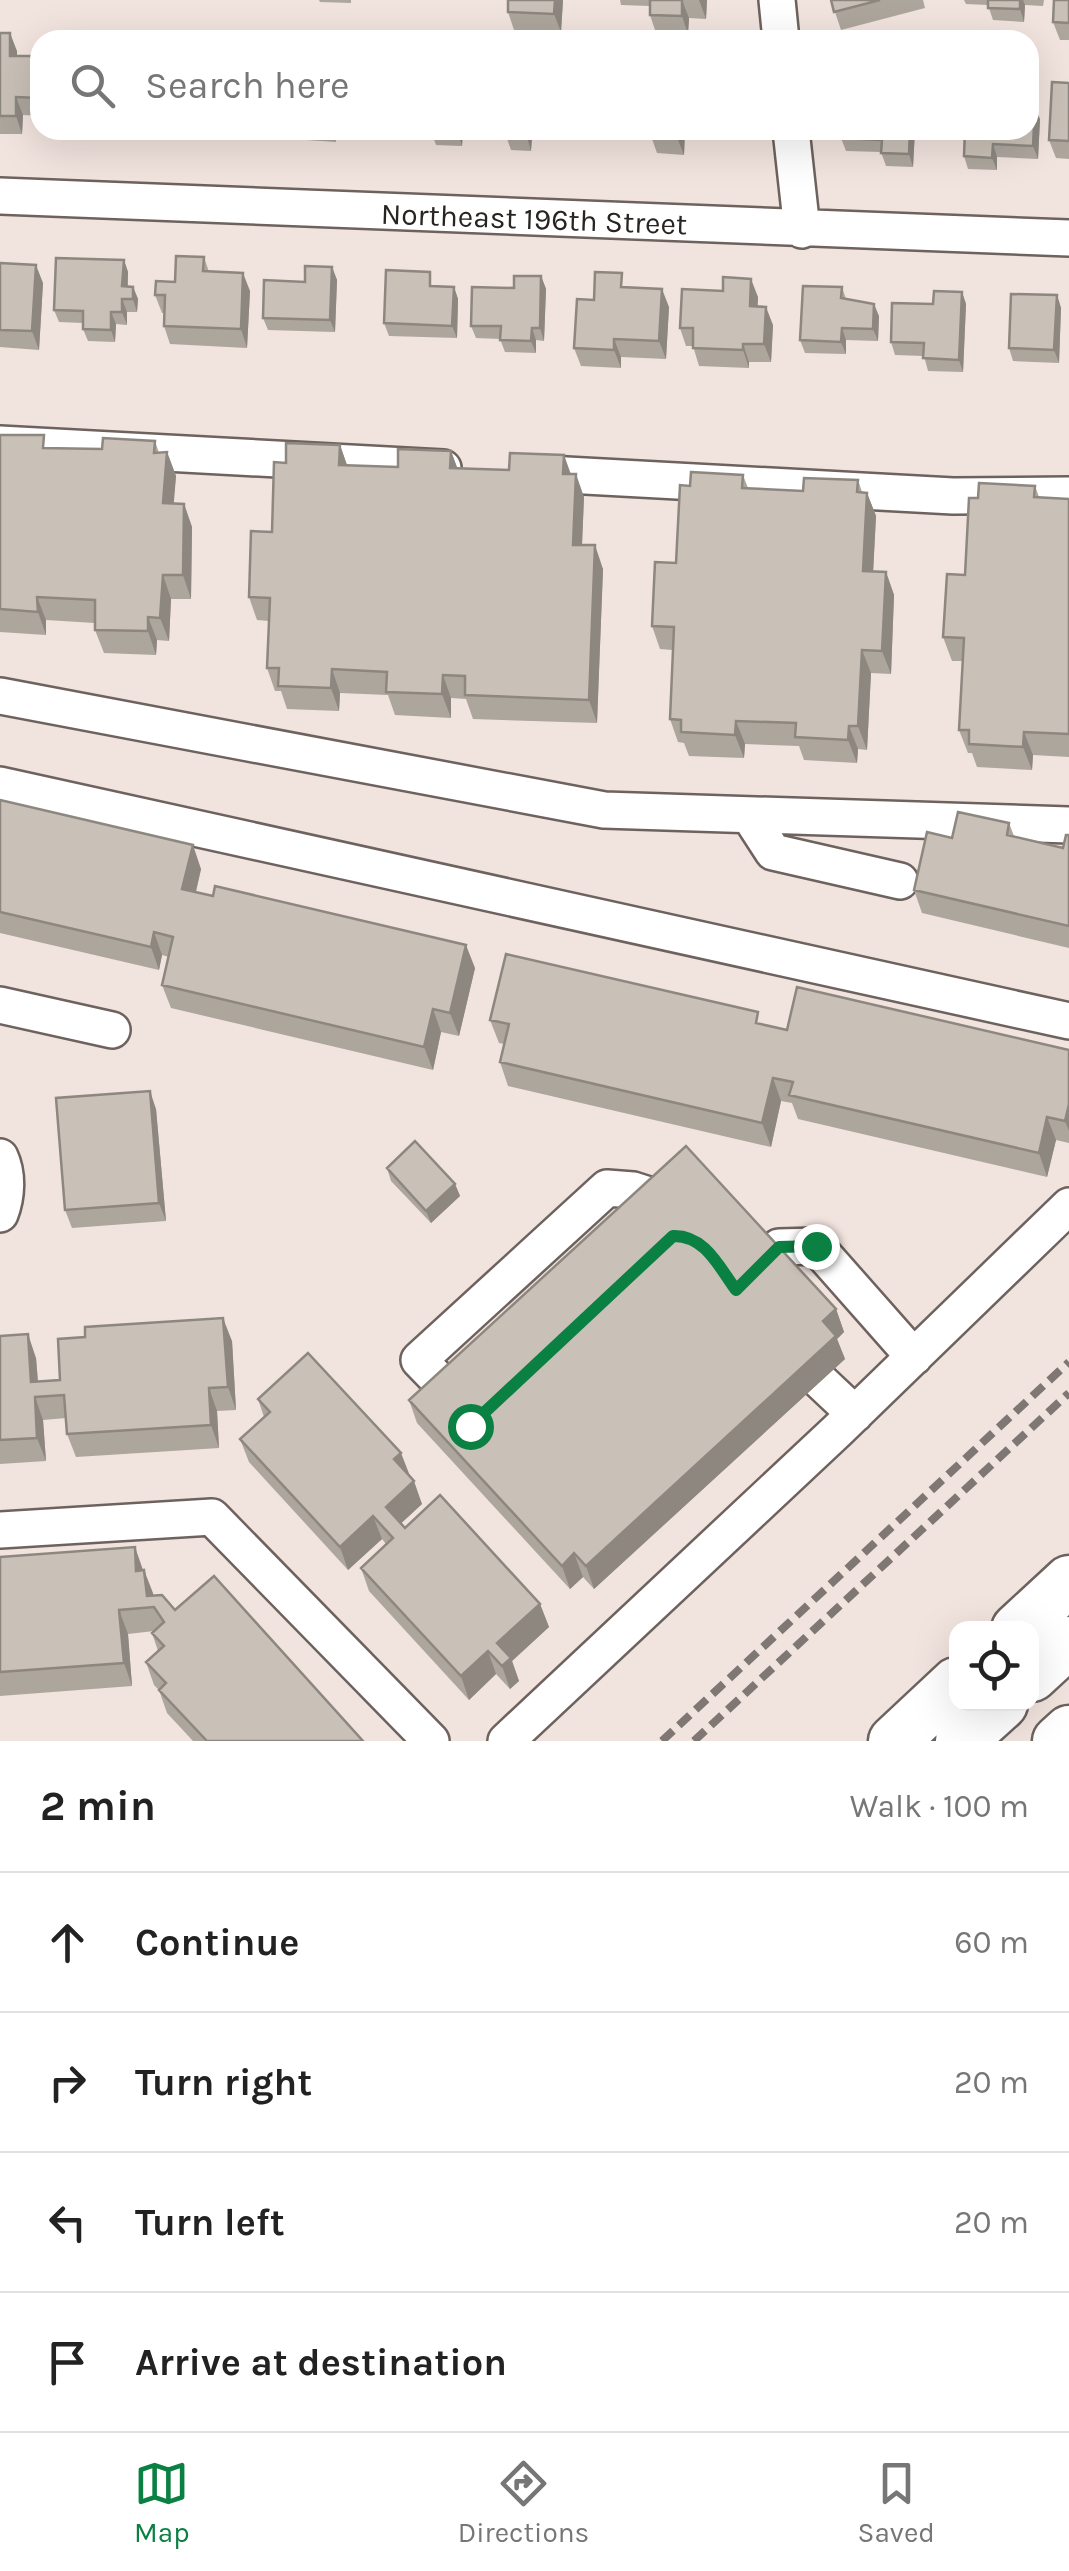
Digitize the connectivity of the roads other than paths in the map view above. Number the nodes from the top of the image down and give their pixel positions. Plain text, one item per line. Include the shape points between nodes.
1 (777, 0) edge
2 (780, 30) edge
3 (792, 140) edge
4 (0, 196) edge
5 (802, 230) junction
6 (1069, 238) edge
7 (0, 444) edge
8 (1069, 495) edge
9 (0, 696) edge
10 (0, 785) edge
11 (749, 815) junction
12 (1069, 824) edge
13 (900, 881) dead end
14 (0, 1004) edge
15 (1069, 1021) edge
16 (112, 1030) dead end
17 (0, 1156) edge
18 (661, 1200) edge
19 (1069, 1206) edge
20 (0, 1214) edge
21 (713, 1259) edge
22 (736, 1290) junction
23 (764, 1316) edge
24 (914, 1357) junction
25 (820, 1382) edge
26 (450, 1393) edge
27 (855, 1414) junction
28 (0, 1530) edge
29 (1069, 1580) edge
30 (1069, 1608) edge
31 (1024, 1621) edge
32 (1039, 1637) edge
33 (1069, 1642) edge
34 (1039, 1670) edge
35 (949, 1690) edge
36 (962, 1711) edge
37 (994, 1711) edge
38 (1069, 1731) edge
39 (431, 1741) edge
40 (506, 1741) edge
41 (894, 1741) edge
42 (930, 1741) edge
43 (961, 1741) edge
44 (1058, 1741) edge

1 - 2 street
3 - 5 street
4 - 5 street, Northeast 196th Street
5 - 6 street, Northeast 196th Street
7 - 8 street via 953,496
9 - 11 street via 604,810
10 - 15 street
11 - 12 street
11 - 13 street via 773,852
14 - 16 street
17 - 20 street via 6,1200
18 - 26 street via 607,1188 419,1360
19 - 24 street
21 - 22 street
22 - 23 street
22 - 24 street via 779,1247 816,1246
24 - 27 street
25 - 27 street
27 - 40 street
28 - 39 street via 212,1517
29 - 31 highway
30 - 32 highway
33 - 34 highway
35 - 41 highway
36 - 42 highway
37 - 43 highway
38 - 44 highway

